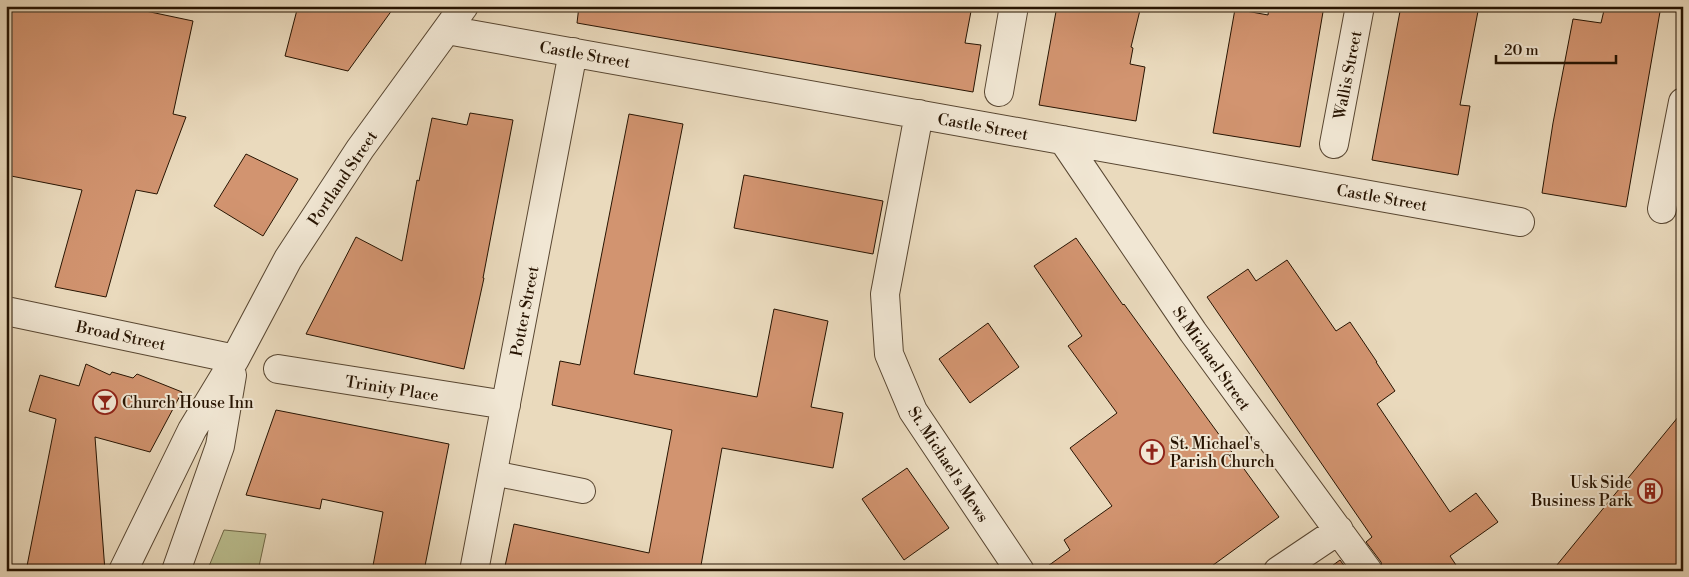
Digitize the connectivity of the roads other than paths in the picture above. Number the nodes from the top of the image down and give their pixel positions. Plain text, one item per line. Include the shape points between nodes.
1 (464, 6) edge
2 (1014, 6) edge
3 (1360, 6) edge
4 (447, 30) junction
5 (573, 52) junction
6 (999, 92) dead end
7 (1683, 102) edge
8 (919, 114) junction
9 (1063, 140) junction
10 (1334, 144) dead end
11 (1662, 209) dead end
12 (1520, 222) dead end
13 (6, 312) edge
14 (235, 359) junction
15 (278, 369) dead end
16 (506, 405) junction
17 (493, 473) junction
18 (583, 491) dead end
19 (1339, 530) junction
20 (123, 571) edge
21 (176, 571) edge
22 (474, 571) edge
23 (1020, 571) edge
24 (1278, 571) edge
25 (1368, 571) edge

1 - 4 street, Portland Street
2 - 6 street
3 - 10 street, Wallis Street
4 - 5 street, Castle Street
4 - 14 street, Portland Street via 360,149 288,259
5 - 8 street, Castle Street
5 - 16 street, Potter Street
7 - 11 street
8 - 9 street, Castle Street
8 - 23 street, St. Michael's Mews via 885,294 889,354 912,411
9 - 12 street, Castle Street
9 - 19 street, St Michael Street via 1245,406
13 - 14 street, Broad Street
14 - 20 street, Portland Street via 192,430
14 - 21 street, Portland Street via 220,446
15 - 16 street, Trinity Place
16 - 17 street, Potter Street
17 - 18 lane
17 - 22 street, Potter Street
19 - 24 street
19 - 25 street, St Michael Street

